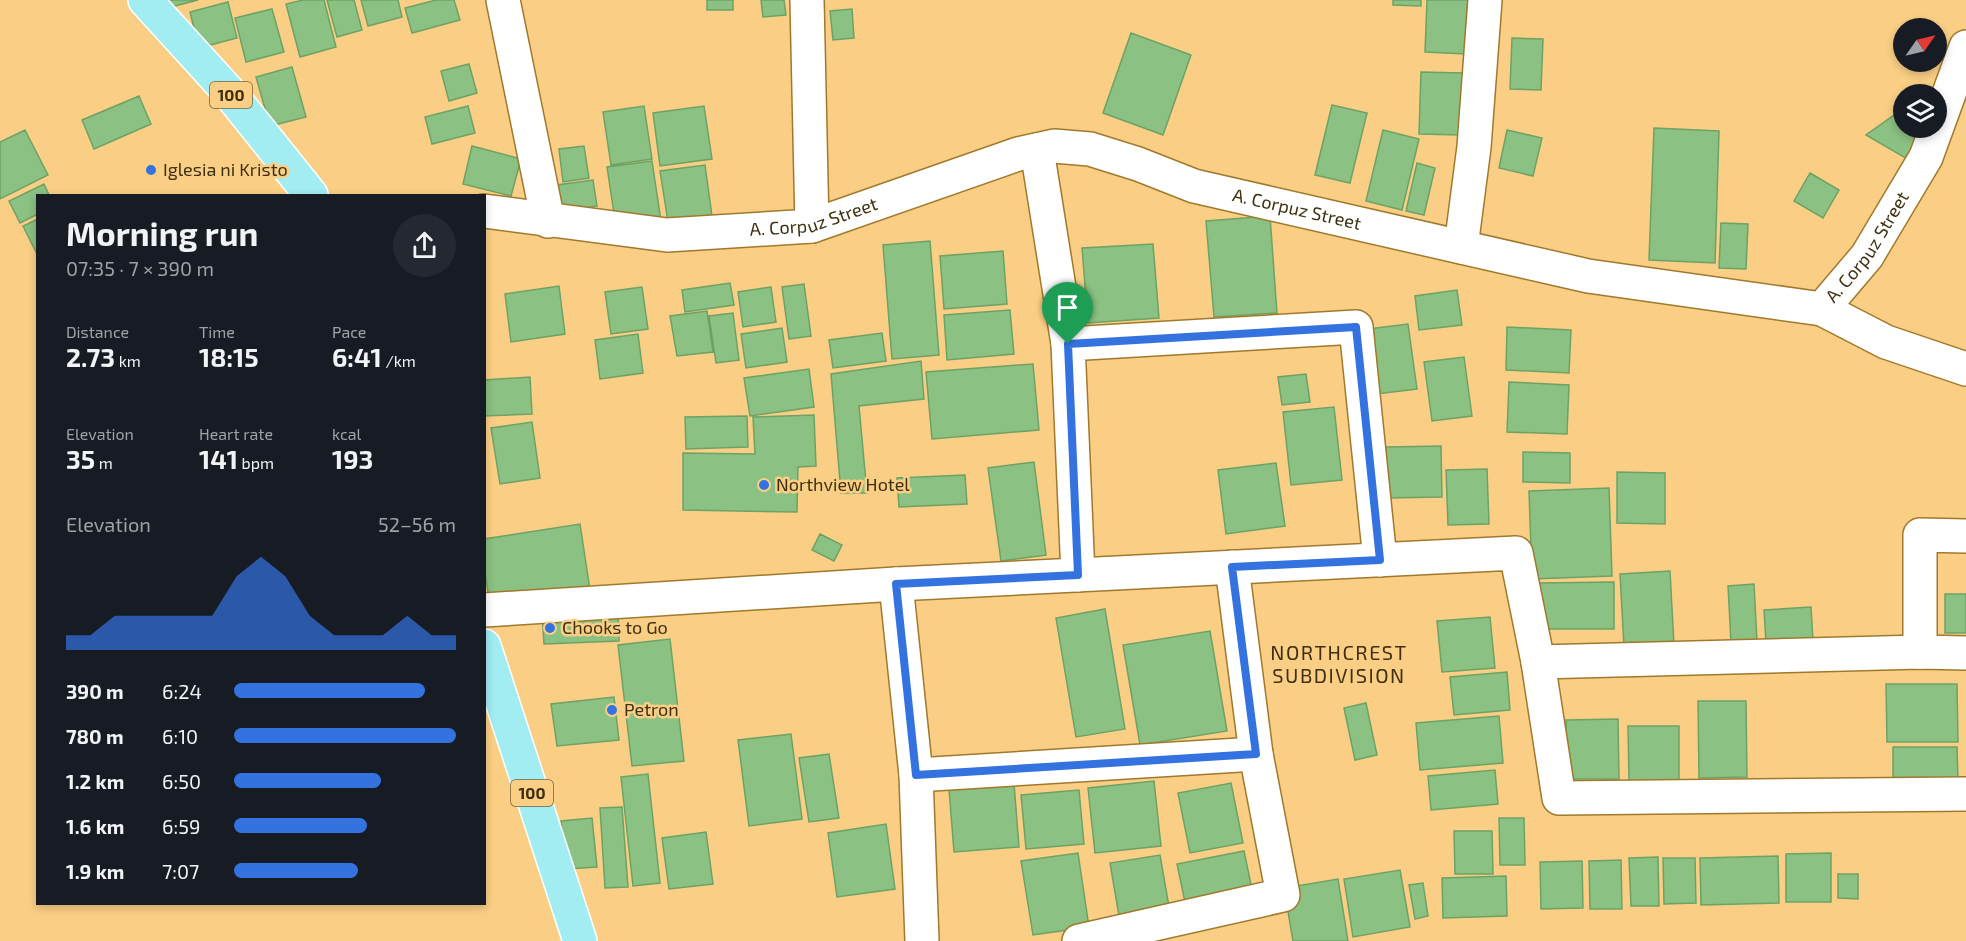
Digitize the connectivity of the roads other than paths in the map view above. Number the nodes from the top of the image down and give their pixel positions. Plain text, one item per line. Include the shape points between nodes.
1 (145, 0) edge
2 (503, 0) edge
3 (807, 0) edge
4 (1485, 0) edge
5 (1966, 47) edge
6 (1037, 150) junction
7 (310, 194) edge
8 (486, 211) edge
9 (548, 221) junction
10 (812, 226) junction
11 (1461, 247) junction
12 (1822, 309) junction
13 (1068, 344) junction
14 (1966, 369) edge
15 (1966, 536) edge
16 (1380, 560) junction
17 (1232, 567) junction
18 (1078, 575) junction
19 (896, 584) junction
20 (486, 610) edge
21 (486, 652) edge
22 (1920, 652) junction
23 (1966, 653) edge
24 (1538, 662) junction
25 (1256, 754) junction
26 (916, 775) junction
27 (1966, 794) edge
28 (580, 941) edge
29 (921, 941) edge
30 (1079, 941) edge

1 - 7 main road, 100 via 227,90
2 - 9 street
3 - 10 street
4 - 11 street via 1474,147
5 - 12 street, A. Corpuz Street via 1926,157 1867,256
6 - 10 street, A. Corpuz Street
6 - 11 street, A. Corpuz Street via 1054,146 1090,149 1194,186
6 - 13 street
8 - 9 street, A. Corpuz Street
9 - 10 street, A. Corpuz Street via 667,235
11 - 12 street, A. Corpuz Street via 1588,276
12 - 14 street via 1886,342
13 - 16 street via 1356,327
13 - 18 street
15 - 22 street via 1920,536
16 - 17 street
16 - 24 street via 1516,553
17 - 18 street
17 - 25 street
18 - 19 street
19 - 20 street
19 - 26 street
21 - 28 main road, 100
22 - 23 street
22 - 24 street
24 - 27 street via 1559,798
25 - 26 street
25 - 30 street via 1284,895
26 - 29 street

